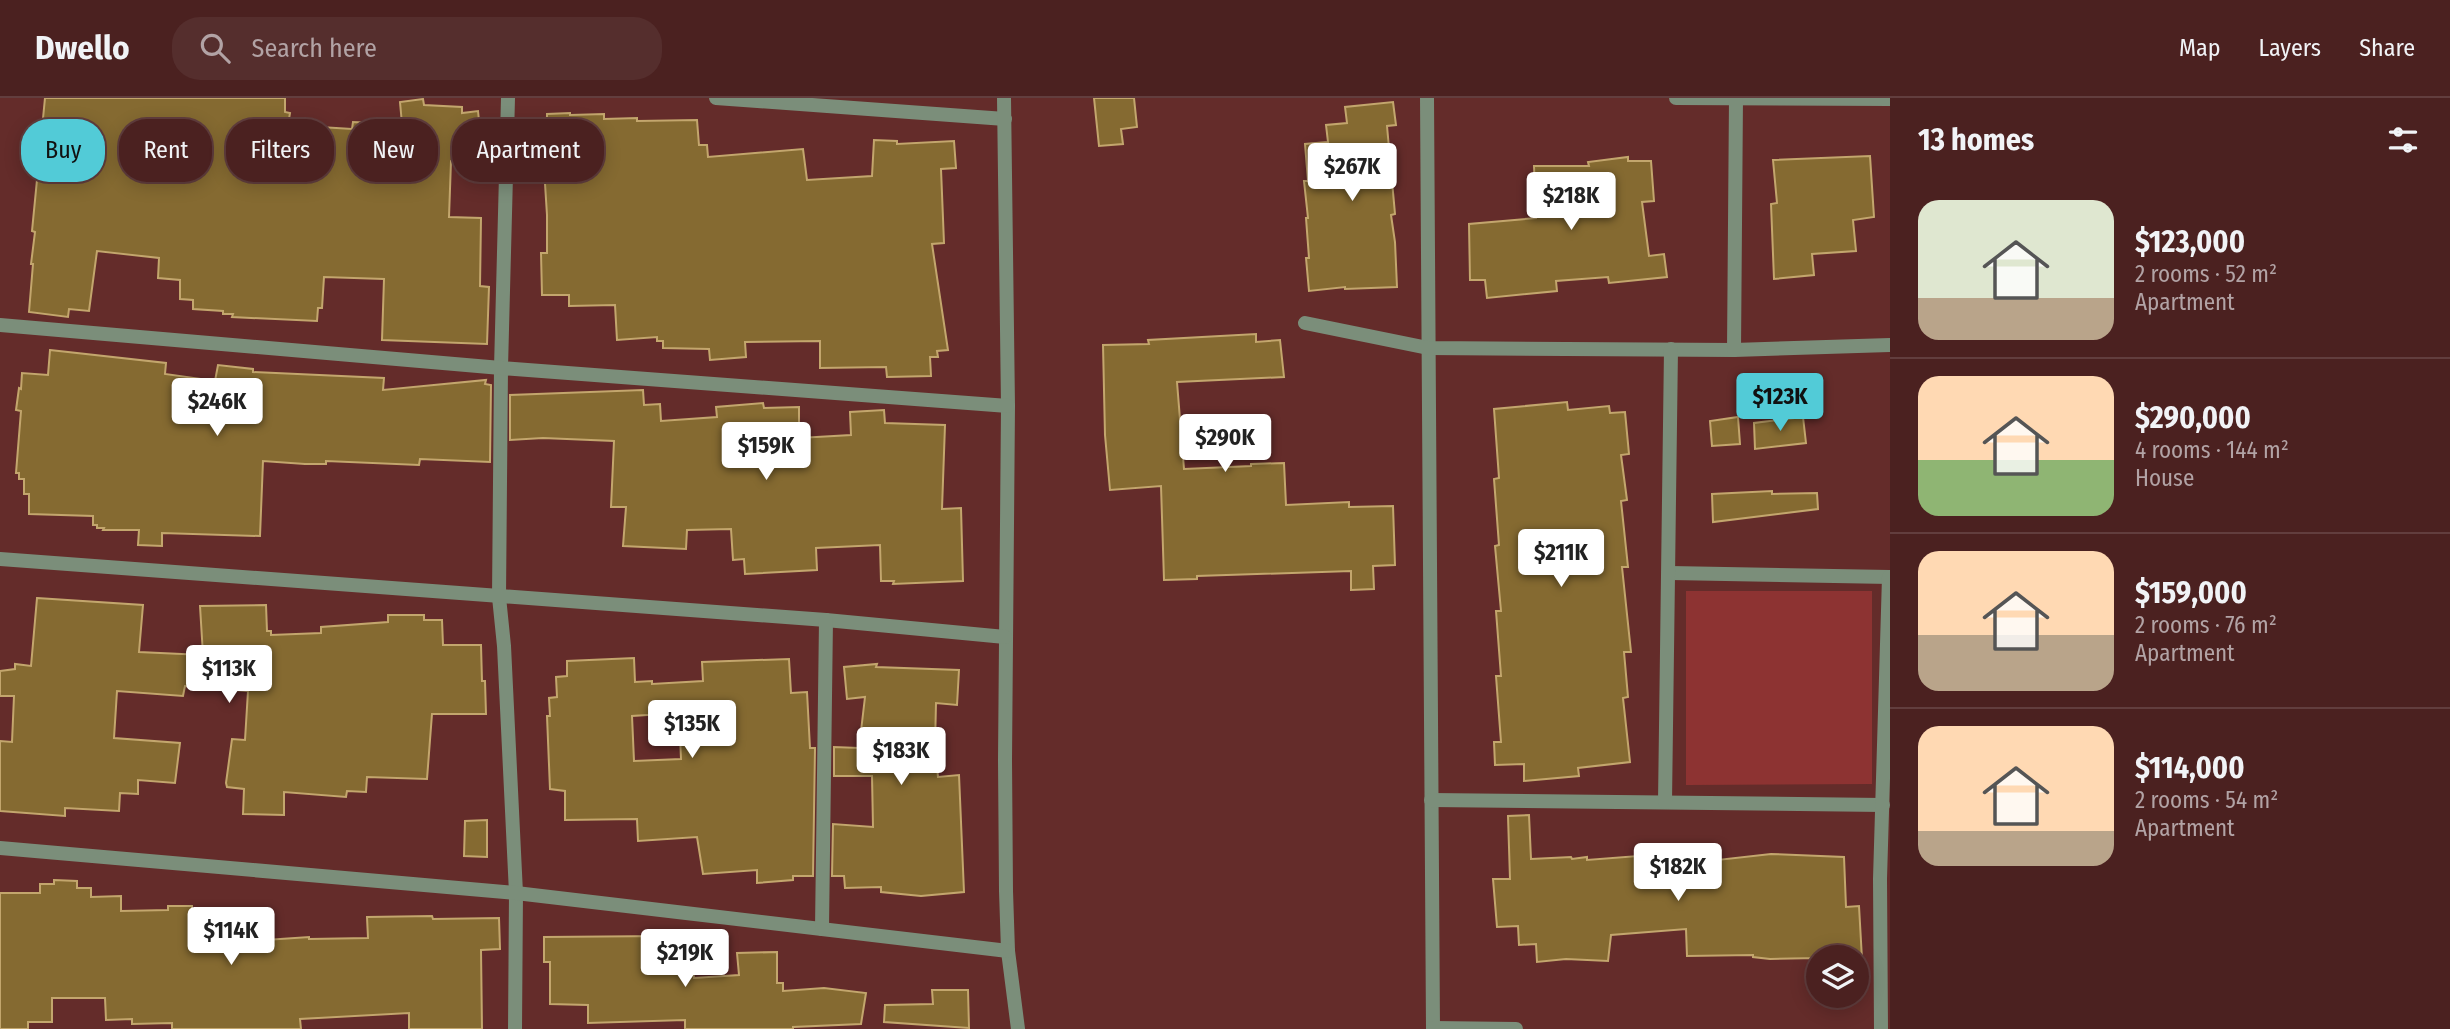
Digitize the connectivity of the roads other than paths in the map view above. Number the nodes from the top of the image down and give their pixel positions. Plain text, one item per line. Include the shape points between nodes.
1 (508, 98) edge
2 (716, 98) edge
3 (1004, 98) edge
4 (1427, 98) edge
5 (1676, 98) edge
6 (1736, 98) edge
7 (1890, 99) edge
8 (1004, 119) junction
9 (1305, 323) dead end
10 (0, 325) edge
11 (1890, 345) edge
12 (1428, 348) junction
13 (1671, 349) junction
14 (1734, 350) junction
15 (501, 368) junction
16 (1008, 406) junction
17 (0, 559) edge
18 (1670, 573) junction
19 (1889, 577) edge
20 (499, 597) junction
21 (826, 620) junction
22 (1005, 637) junction
23 (1431, 800) junction
24 (1665, 802) junction
25 (1883, 804) junction
26 (0, 848) edge
27 (1885, 879) edge
28 (516, 893) junction
29 (822, 929) junction
30 (1008, 951) junction
31 (1433, 1028) edge
32 (515, 1029) edge
33 (1018, 1029) edge
34 (1516, 1029) edge
35 (1881, 1029) edge

1 - 15 street
2 - 8 street
3 - 8 street
4 - 12 street
5 - 6 street
6 - 7 street
6 - 14 street
8 - 16 street
9 - 12 street
10 - 15 street
11 - 14 street
12 - 13 street
12 - 23 street
13 - 14 street
13 - 18 street
15 - 16 street
15 - 20 street
16 - 22 street
17 - 20 street
18 - 19 street
18 - 24 street
19 - 25 street
20 - 21 street
20 - 28 street
21 - 22 street
21 - 29 street
22 - 30 street
23 - 24 street
23 - 31 street
24 - 25 street
25 - 27 street
26 - 28 street
27 - 35 street
28 - 29 street
28 - 32 street
29 - 30 street
30 - 33 street
31 - 34 street

